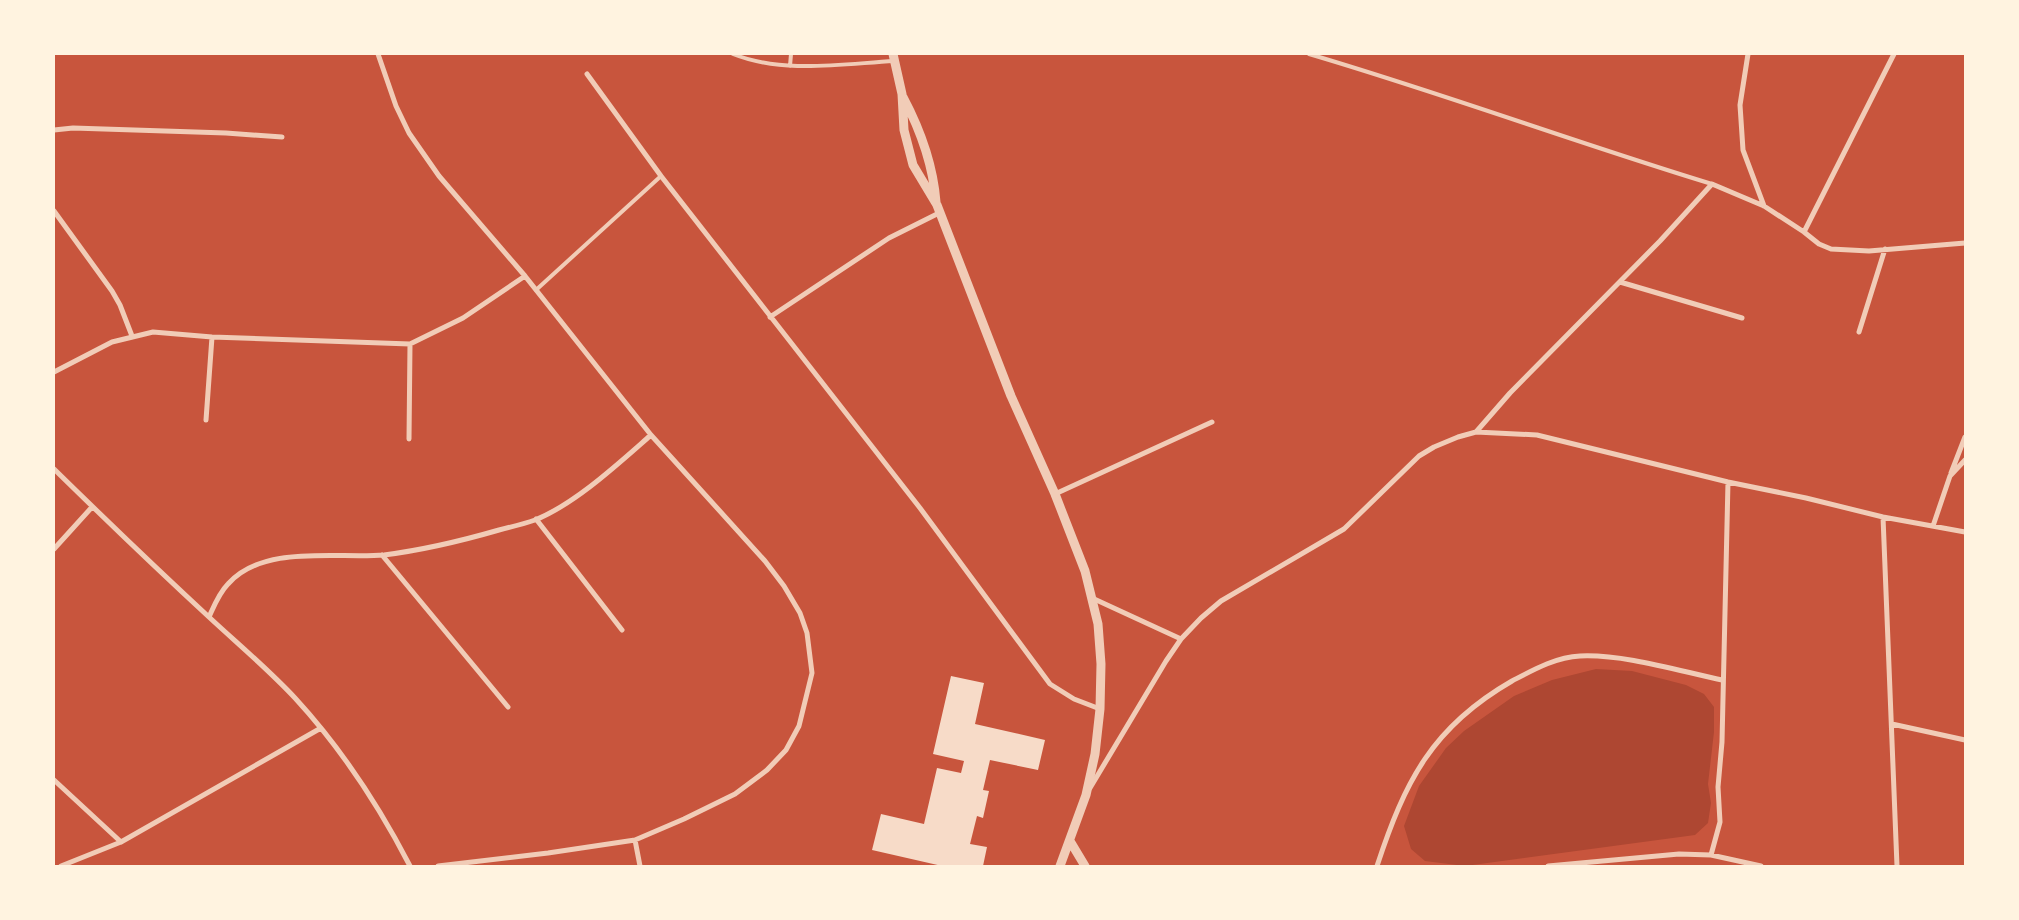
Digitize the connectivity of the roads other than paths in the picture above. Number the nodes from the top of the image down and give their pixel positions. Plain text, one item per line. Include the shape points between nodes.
1 (378, 54) edge
2 (733, 54) edge
3 (749, 54) edge
4 (791, 54) edge
5 (1309, 54) edge
6 (1748, 54) edge
7 (1894, 54) edge
8 (894, 58) edge
9 (749, 60) junction
10 (790, 66) junction
11 (587, 74) dead end
12 (902, 94) junction
13 (54, 130) edge
14 (282, 137) dead end
15 (662, 176) junction
16 (1712, 184) junction
17 (1764, 206) junction
18 (938, 209) junction
19 (54, 211) edge
20 (1804, 232) junction
21 (1965, 243) edge
22 (1886, 249) junction
23 (525, 276) junction
24 (1620, 282) junction
25 (536, 290) junction
26 (770, 317) junction
27 (1742, 318) dead end
28 (1858, 332) dead end
29 (132, 336) junction
30 (212, 337) junction
31 (410, 344) junction
32 (54, 372) edge
33 (206, 420) dead end
34 (1212, 422) dead end
35 (1476, 432) junction
36 (651, 435) junction
37 (1965, 436) edge
38 (409, 439) dead end
39 (1965, 460) edge
40 (54, 469) edge
41 (1950, 476) junction
42 (1728, 482) junction
43 (1055, 494) junction
44 (92, 507) junction
45 (1883, 517) junction
46 (536, 519) junction
47 (1933, 526) junction
48 (1965, 532) edge
49 (54, 550) edge
50 (382, 555) junction
51 (1092, 598) junction
52 (209, 617) junction
53 (622, 630) dead end
54 (1181, 639) junction
55 (1722, 680) junction
56 (508, 707) dead end
57 (1100, 710) junction
58 (1892, 724) junction
59 (320, 728) junction
60 (1965, 740) edge
61 (54, 780) edge
62 (1086, 795) junction
63 (635, 840) junction
64 (1070, 841) junction
65 (121, 842) junction
66 (1711, 855) junction
67 (61, 866) edge
68 (410, 866) edge
69 (438, 866) edge
70 (640, 866) edge
71 (1060, 866) edge
72 (1085, 866) edge
73 (1377, 866) edge
74 (1548, 866) edge
75 (1761, 866) edge
76 (1897, 866) edge

1 - 23 street via 409,133 439,176
2 - 9 lane
3 - 9 lane
4 - 10 lane
5 - 16 lane via 1404,82
6 - 17 street via 1740,105 1743,150
7 - 20 street
8 - 10 lane
8 - 12 street
9 - 10 lane
11 - 15 street
12 - 18 street via 924,142 935,181
12 - 18 street via 909,151
13 - 14 street via 73,128
15 - 25 lane
15 - 26 street
16 - 17 street
16 - 24 street
17 - 20 street
18 - 26 street
18 - 43 street via 1012,396
19 - 29 street via 112,292
20 - 22 street via 1831,250
21 - 22 street
22 - 28 street
23 - 25 street
23 - 31 street via 464,318
24 - 27 street
24 - 35 street via 1510,392
25 - 36 street
26 - 57 street via 920,508 1050,684
29 - 30 street via 153,332
29 - 32 street via 87,354
30 - 31 street
30 - 33 street
31 - 38 street
34 - 43 street
35 - 42 street via 1537,435
35 - 54 street via 1458,436 1419,456 1344,529 1221,601
36 - 46 street via 606,475
36 - 63 street via 784,586 800,613 807,633 812,673 799,726 786,750 767,770 735,794
37 - 41 street
39 - 41 street
40 - 44 street
41 - 47 street
42 - 45 street
42 - 55 street
43 - 51 street
44 - 49 street
44 - 52 street
45 - 47 street
45 - 58 street
46 - 50 street via 438,546
46 - 53 street
47 - 48 street
50 - 52 street via 324,554 251,567 227,585
50 - 56 street
51 - 54 street
51 - 57 street via 1101,664
52 - 59 street via 272,675
54 - 62 street
55 - 66 street via 1720,822
55 - 73 street via 1615,658 1579,656 1554,661 1523,675 1463,715 1441,737 1404,794
57 - 62 street
58 - 60 street
58 - 76 street
59 - 65 street
59 - 68 street via 372,798
61 - 65 street
62 - 64 street
63 - 69 street
63 - 70 street
64 - 71 street
64 - 72 street
65 - 67 street
66 - 74 street via 1679,854
66 - 75 street

